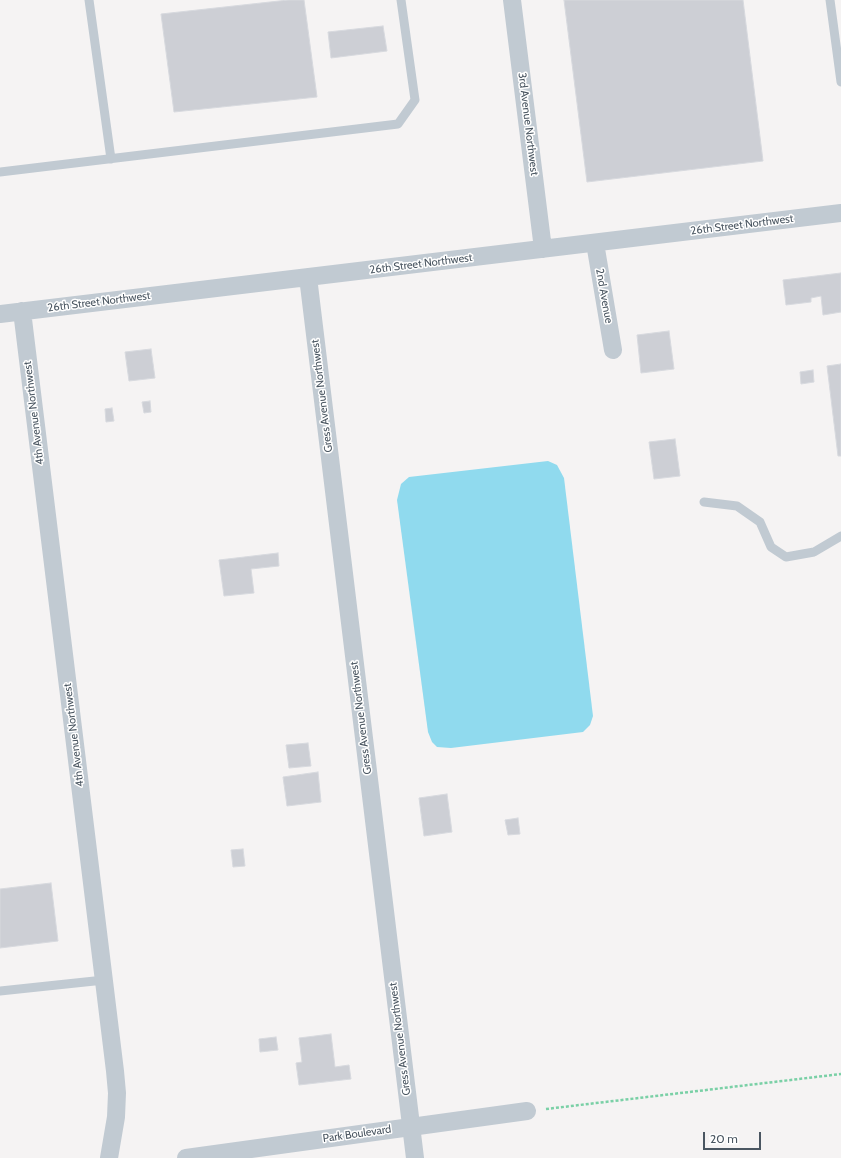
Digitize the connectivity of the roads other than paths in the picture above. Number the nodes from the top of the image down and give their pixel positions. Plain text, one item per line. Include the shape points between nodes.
1 (89, 0) edge
2 (401, 0) edge
3 (512, 0) edge
4 (830, 0) edge
5 (841, 82) edge
6 (111, 159) junction
7 (0, 172) edge
8 (841, 213) edge
9 (595, 243) junction
10 (543, 249) junction
11 (308, 277) junction
12 (22, 311) junction
13 (0, 314) edge
14 (613, 350) dead end
15 (704, 502) dead end
16 (841, 536) edge
17 (104, 980) junction
18 (0, 991) edge
19 (528, 1111) road end
20 (411, 1127) junction
21 (109, 1158) edge
22 (186, 1158) edge
23 (415, 1158) edge

1 - 6 lane
2 - 6 lane via 415,100 398,124
3 - 10 street, 3rd Avenue Northwest
4 - 5 lane
6 - 7 lane
8 - 9 street, 26th Street Northwest
9 - 10 street, 26th Street Northwest
9 - 14 street, 2nd Avenue
10 - 11 street, 26th Street Northwest
11 - 12 street, 26th Street Northwest
11 - 20 street, Gress Avenue Northwest
12 - 13 street, 26th Street Northwest
12 - 17 street, 4th Avenue Northwest
15 - 16 lane via 737,506 760,522 771,547 786,557 814,552
17 - 18 lane
17 - 21 street, 4th Avenue Northwest via 117,1092 116,1117
19 - 20 street, Park Boulevard
20 - 22 street, Park Boulevard
20 - 23 street, Gress Avenue Northwest

